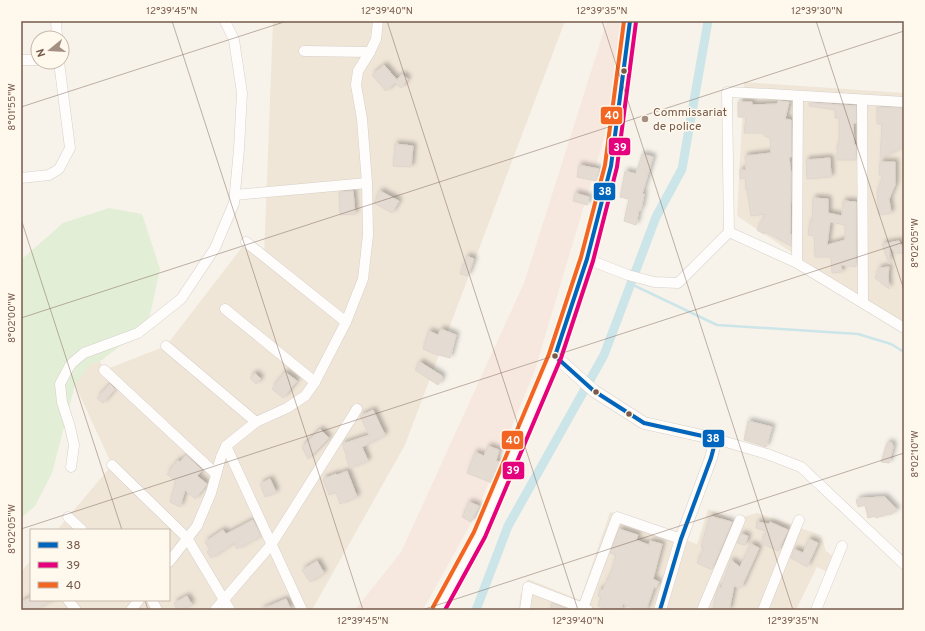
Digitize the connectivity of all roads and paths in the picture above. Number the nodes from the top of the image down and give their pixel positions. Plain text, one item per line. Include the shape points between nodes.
1 (225, 21) edge
2 (378, 21) edge
3 (630, 21) edge
4 (304, 51) dead end
5 (370, 52) junction
6 (60, 70) edge
7 (798, 96) junction
8 (862, 100) junction
9 (904, 102) edge
10 (21, 178) edge
11 (367, 183) junction
12 (235, 195) junction
13 (729, 232) junction
14 (246, 242) dead end
15 (587, 259) junction
16 (797, 263) junction
17 (863, 303) junction
18 (225, 309) dead end
19 (346, 322) junction
20 (904, 328) edge
21 (166, 346) dead end
22 (555, 356) junction
23 (104, 370) dead end
24 (315, 382) junction
25 (357, 409) dead end
26 (256, 422) junction
27 (716, 438) junction
28 (226, 446) junction
29 (112, 465) dead end
30 (71, 467) dead end
31 (216, 474) junction
32 (68, 517) dead end
33 (740, 520) dead end
34 (799, 520) dead end
35 (81, 529) edge
36 (188, 538) junction
37 (682, 539) junction
38 (271, 545) junction
39 (842, 546) dead end
40 (170, 561) edge
41 (904, 564) edge
42 (224, 599) junction
43 (69, 601) edge
44 (138, 601) edge
45 (152, 601) edge
46 (586, 609) edge
47 (76, 610) edge
48 (131, 610) edge
49 (157, 610) edge
50 (215, 610) edge
51 (230, 610) edge
52 (302, 610) edge
53 (438, 610) edge
54 (525, 610) edge
55 (660, 610) edge
56 (702, 610) edge
57 (763, 610) edge
58 (816, 610) edge

1 - 12 street via 234,40 242,93
2 - 5 street via 376,39
3 - 15 main road via 611,166
4 - 5 street
5 - 11 street via 358,72 356,85 362,120
6 - 10 street via 70,148 59,169 49,175
7 - 8 street
7 - 13 street via 728,92
7 - 16 street
8 - 9 street
8 - 17 street
11 - 12 street
11 - 19 street via 368,235 363,279
12 - 30 street via 215,248 181,299 138,333 84,353 69,367 60,384 62,402 74,445
13 - 15 street via 678,283 654,282
13 - 16 street
14 - 19 street
15 - 22 main road
16 - 17 street
17 - 20 street
18 - 24 street
19 - 24 street
21 - 26 street
22 - 27 street via 594,391 644,423
22 - 53 main road via 478,535
23 - 31 street
24 - 26 street via 305,396 288,408
25 - 38 street
26 - 28 street
27 - 37 street
27 - 41 street via 801,467
28 - 31 street
28 - 38 street
29 - 36 street
31 - 36 street via 211,493
32 - 35 street
33 - 56 street
34 - 57 street
36 - 40 street
36 - 42 street
37 - 46 street via 617,517
37 - 55 street
38 - 42 street
38 - 52 street
39 - 58 street
42 - 50 street
42 - 51 street
43 - 47 street
44 - 48 street
45 - 49 street
46 - 54 street via 528,587

